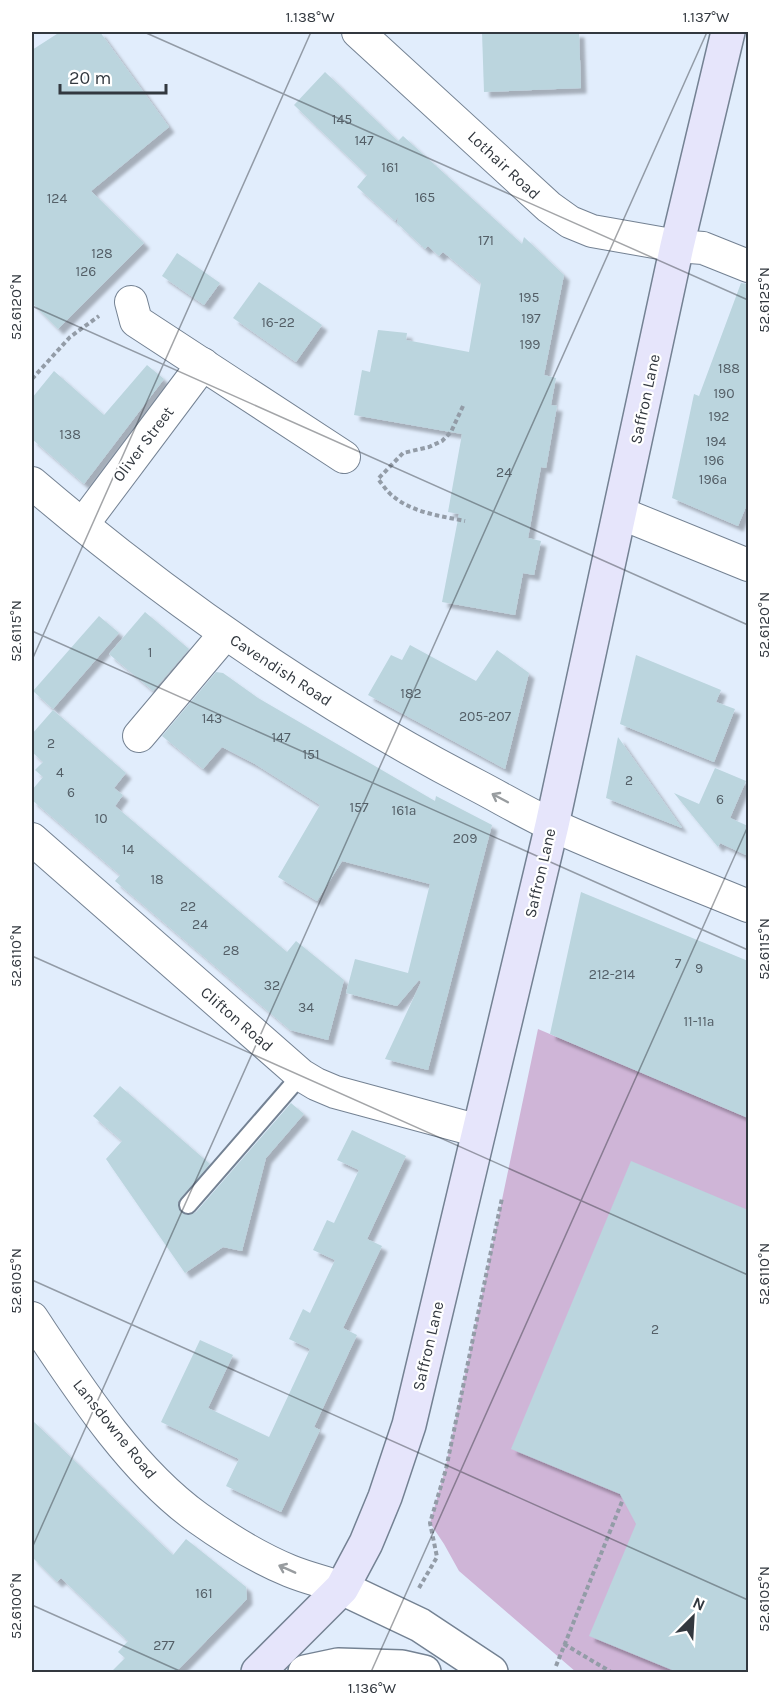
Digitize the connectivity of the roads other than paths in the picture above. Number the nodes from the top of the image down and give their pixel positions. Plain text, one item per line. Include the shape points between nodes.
1 (358, 32) edge
2 (728, 32) edge
3 (678, 246) junction
4 (748, 266) edge
5 (131, 302) road end
6 (203, 364) junction
7 (344, 457) dead end
8 (37, 498) edge
9 (620, 513) junction
10 (83, 524) junction
11 (748, 565) edge
12 (225, 634) junction
13 (139, 736) dead end
14 (552, 825) junction
15 (32, 839) edge
16 (748, 906) edge
17 (301, 1075) junction
18 (479, 1131) junction
19 (188, 1205) dead end
20 (32, 1318) edge
21 (342, 1588) junction
22 (258, 1672) edge
23 (305, 1672) edge
24 (424, 1672) edge
25 (491, 1672) edge

1 - 3 street, Lothair Road via 570,222 592,231
2 - 3 main road, Saffron Lane
3 - 4 street, Lothair Road via 703,248
3 - 9 main road, Saffron Lane
5 - 6 street via 136,321
6 - 7 street
6 - 10 street, Oliver Street
8 - 10 street, Cavendish Road
9 - 11 street
9 - 14 main road, Saffron Lane
10 - 12 street, Cavendish Road
12 - 13 street
14 -> 12 street, Cavendish Road via 322,699
14 - 16 street, Cavendish Road
14 - 18 main road, Saffron Lane
15 - 17 street, Clifton Road
17 - 18 street, Clifton Road via 334,1092
17 - 19 lane
18 - 21 main road, Saffron Lane via 409,1425 385,1497
21 -> 20 street, Lansdowne Road via 289,1570 198,1518 124,1446
21 - 22 main road, Saffron Lane
21 - 25 street via 420,1625
23 - 24 street via 338,1665 402,1667

